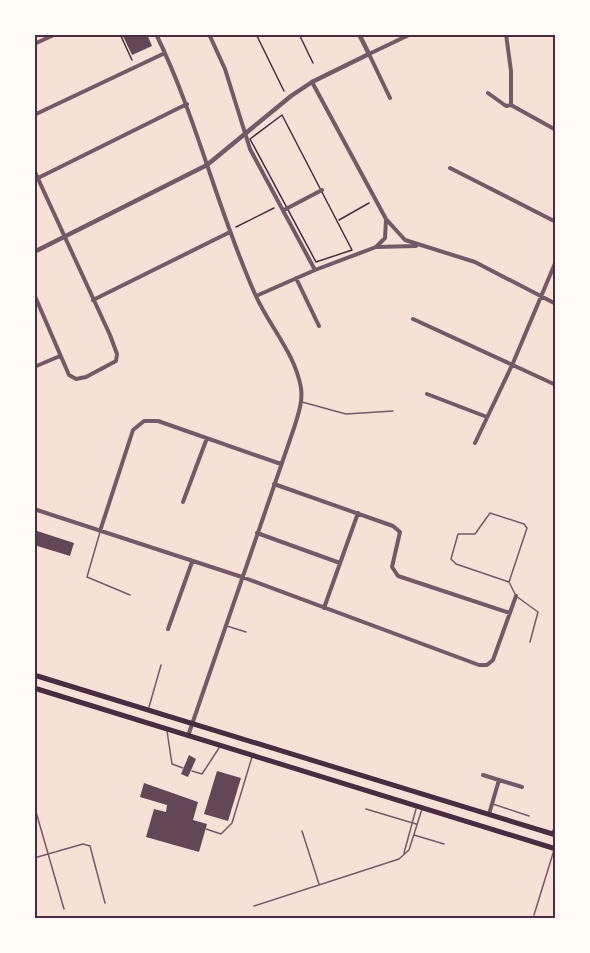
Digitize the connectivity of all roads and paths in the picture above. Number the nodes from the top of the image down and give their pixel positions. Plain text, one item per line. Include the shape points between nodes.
1 (56, 34) edge
2 (120, 34) edge
3 (156, 34) edge
4 (209, 34) edge
5 (256, 34) edge
6 (299, 34) edge
7 (359, 34) edge
8 (411, 34) edge
9 (506, 34) edge
10 (34, 44) edge
11 (165, 53) junction
12 (369, 54) junction
13 (132, 60) dead end
14 (313, 63) dead end
15 (312, 82) junction
16 (284, 91) dead end
17 (488, 93) dead end
18 (390, 98) dead end
19 (187, 104) junction
20 (511, 105) junction
21 (34, 115) edge
22 (555, 130) edge
23 (245, 133) junction
24 (207, 165) junction
25 (450, 168) dead end
26 (34, 170) edge
27 (36, 179) edge
28 (322, 190) junction
29 (371, 202) dead end
30 (278, 206) dead end
31 (286, 209) junction
32 (386, 219) junction
33 (339, 220) junction
34 (555, 222) edge
35 (230, 231) junction
36 (66, 236) junction
37 (418, 246) junction
38 (376, 247) junction
39 (34, 252) edge
40 (555, 261) edge
41 (315, 270) junction
42 (296, 278) junction
43 (34, 294) edge
44 (256, 297) junction
45 (540, 297) junction
46 (93, 300) junction
47 (555, 304) edge
48 (41, 309) junction
49 (34, 313) edge
50 (413, 319) dead end
51 (319, 326) dead end
52 (60, 356) junction
53 (513, 363) junction
54 (34, 367) edge
55 (555, 385) edge
56 (427, 394) dead end
57 (302, 402) junction
58 (393, 411) dead end
59 (487, 417) junction
60 (207, 438) junction
61 (476, 443) dead end
62 (281, 464) junction
63 (274, 484) junction
64 (183, 502) dead end
65 (34, 509) edge
66 (358, 513) junction
67 (100, 531) junction
68 (257, 533) junction
69 (192, 562) junction
70 (340, 564) junction
71 (243, 578) junction
72 (509, 582) junction
73 (130, 595) dead end
74 (516, 596) junction
75 (324, 608) junction
76 (510, 613) junction
77 (226, 626) junction
78 (168, 629) dead end
79 (246, 632) dead end
80 (530, 642) dead end
81 (161, 665) dead end
82 (34, 675) edge
83 (34, 688) edge
84 (147, 710) junction
85 (193, 725) junction
86 (167, 730) junction
87 (188, 736) junction
88 (221, 746) junction
89 (253, 756) junction
90 (183, 768) dead end
91 (192, 771) dead end
92 (483, 775) dead end
93 (499, 780) junction
94 (522, 787) dead end
95 (492, 804) junction
96 (34, 806) edge
97 (419, 807) junction
98 (366, 809) dead end
99 (489, 814) junction
100 (529, 816) dead end
101 (411, 822) junction
102 (417, 824) junction
103 (555, 826) edge
104 (206, 829) dead end
105 (302, 831) dead end
106 (554, 834) edge
107 (413, 835) junction
108 (444, 844) dead end
109 (555, 849) edge
110 (48, 854) junction
111 (404, 854) junction
112 (34, 858) edge
113 (320, 885) junction
114 (105, 903) dead end
115 (254, 906) dead end
116 (64, 909) dead end
117 (534, 915) dead end

1 - 10 street
2 - 13 path
3 - 11 street
4 - 23 street via 225,69
5 - 16 path
6 - 14 path
7 - 12 street
8 - 12 street
9 - 20 street
11 - 19 street
11 - 21 street
12 - 15 street
12 - 18 street
15 - 23 street
15 - 32 street
17 - 20 street via 506,106
19 - 24 street
19 - 27 street
20 - 22 street
23 - 24 street
23 - 31 street via 250,149
24 - 35 street
24 - 36 street
25 - 34 street
26 - 27 street
27 - 36 street
28 - 31 street
28 - 31 path via 282,115 250,139
28 - 33 path
29 - 33 path
30 - 35 path
31 - 33 path via 316,262 352,250
31 - 41 street
32 - 37 street via 398,234
32 - 38 street via 385,238
35 - 44 street
35 - 46 street
36 - 39 street
36 - 46 street
37 - 38 street
37 - 45 street via 445,250 475,262
38 - 41 street
40 - 45 street
41 - 42 street
42 - 44 street
42 - 51 street
43 - 48 street
44 - 57 street via 297,374
45 - 47 street
45 - 53 street
46 - 52 street via 117,357 112,364 76,379 69,375
48 - 49 street
48 - 52 street
50 - 53 street
52 - 54 street
53 - 55 street
53 - 59 street
56 - 59 street
57 - 58 lane via 346,414
57 - 62 street
59 - 61 street
60 - 62 street
60 - 64 street
60 - 67 street via 158,421 144,421 133,430
62 - 63 street
63 - 66 street
63 - 68 street
65 - 67 street
66 - 70 street
66 - 76 street via 400,532 392,567 398,576
67 - 69 street
67 - 73 lane via 87,577
68 - 70 street
68 - 71 street
69 - 71 street
69 - 78 street
70 - 75 street
71 - 75 street
71 - 77 street
72 - 72 lane via 451,559 458,534 475,534 490,513 527,528
72 - 74 lane
74 - 76 street
74 - 80 lane via 538,612
75 - 76 street via 479,664 490,663 496,655
77 - 79 lane
77 - 85 street
81 - 84 lane
82 - 84 main road
83 - 86 main road
84 - 85 main road
85 - 87 street
85 - 99 main road
86 - 87 main road
86 - 90 lane via 172,764
87 - 88 main road
88 - 89 main road
88 - 91 lane via 202,774
89 - 97 main road
89 - 104 lane via 232,823 221,834
92 - 93 street
93 - 94 street
93 - 95 street
95 - 99 street
95 - 100 lane
96 - 110 lane
97 - 101 lane
97 - 102 lane
97 - 109 main road
98 - 101 lane
99 - 106 main road
101 - 102 lane
101 - 111 lane
102 - 107 lane
103 - 106 street
105 - 113 lane
107 - 108 lane
107 - 111 lane
109 - 117 lane
110 - 112 lane
110 - 114 lane via 82,844 90,846
110 - 116 lane
111 - 113 lane
113 - 115 lane

